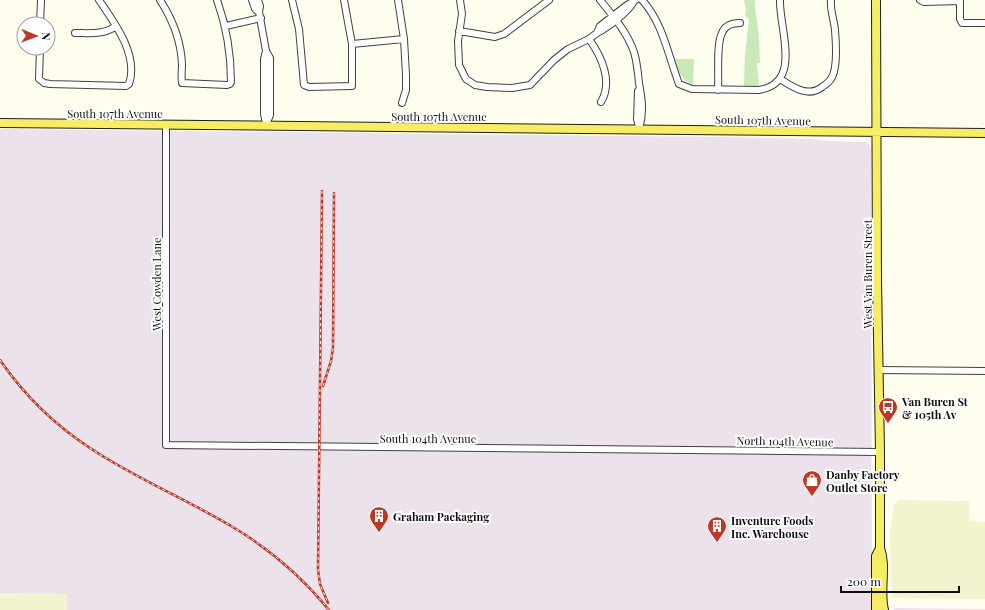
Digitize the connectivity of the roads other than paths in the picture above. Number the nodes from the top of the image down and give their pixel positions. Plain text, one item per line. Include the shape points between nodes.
1 (41, 0) edge
2 (99, 0) edge
3 (160, 0) edge
4 (217, 0) edge
5 (252, 0) edge
6 (258, 0) edge
7 (292, 0) edge
8 (344, 0) edge
9 (398, 0) edge
10 (460, 0) edge
11 (549, 0) edge
12 (600, 0) edge
13 (642, 0) edge
14 (780, 0) edge
15 (831, 0) edge
16 (876, 0) edge
17 (920, 0) edge
18 (635, 1) edge
19 (960, 1) edge
20 (260, 15) junction
21 (40, 16) edge
22 (615, 18) junction
23 (740, 23) dead end
24 (985, 23) edge
25 (116, 26) junction
26 (226, 26) junction
27 (459, 31) junction
28 (75, 33) dead end
29 (404, 39) junction
30 (589, 39) junction
31 (352, 44) junction
32 (40, 56) edge
33 (542, 74) junction
34 (549, 78) dead end
35 (780, 79) junction
36 (718, 90) junction
37 (601, 102) dead end
38 (402, 103) dead end
39 (0, 123) edge
40 (166, 124) junction
41 (266, 125) junction
42 (639, 129) junction
43 (877, 132) junction
44 (985, 133) edge
45 (878, 370) junction
46 (985, 372) edge
47 (166, 445) joint
48 (690, 450) joint
49 (880, 452) junction
50 (880, 548) junction
51 (876, 576) junction
52 (876, 610) edge
53 (884, 610) edge

1 - 21 street
2 - 25 street
3 - 26 street via 172,20 178,38 182,83 232,82
4 - 26 street
5 - 20 street
6 - 20 street
7 - 31 street via 300,29 304,85 352,86
8 - 31 street
9 - 29 street
10 - 27 street via 462,14
11 - 27 street via 504,34 495,37
12 - 22 street
13 - 36 street via 657,22 679,84 692,89
14 - 35 street via 785,37 784,71
15 - 35 street via 836,61 831,79 820,89 807,92
16 - 43 main road, West Van Buren Street
17 - 19 street
18 - 22 street via 627,5
19 - 24 street via 962,23
20 - 26 street
20 - 41 street via 266,51 270,58 270,115
22 - 30 street via 604,30
22 - 42 street via 633,50 642,103
23 - 36 street via 729,25 722,32 719,46
25 - 28 street via 102,33
25 - 32 street via 128,50 131,68 129,84 126,86 44,83 39,79
27 - 33 street via 459,65 466,79 475,85 524,87
29 - 31 street
29 - 38 street via 406,90
30 - 33 street via 568,48
30 - 37 street via 605,70 606,88
33 - 34 street
35 - 36 street via 766,89
39 - 40 main road, South 107th Avenue
40 - 41 main road, South 107th Avenue
40 - 47 street, West Cowden Lane
41 - 42 main road, South 107th Avenue
42 - 43 main road, South 107th Avenue
43 - 44 main road, South 107th Avenue
43 - 45 main road, West Van Buren Street
45 - 46 street
45 - 49 main road, West Van Buren Street
47 - 48 street, South 104th Avenue
48 - 49 street, North 104th Avenue
49 - 50 main road, West Van Buren Street
50 - 51 main road, West Van Buren Street via 876,556
50 - 53 main road, West Van Buren Street
51 - 52 main road, West Van Buren Street
51 - 53 main road via 879,600

